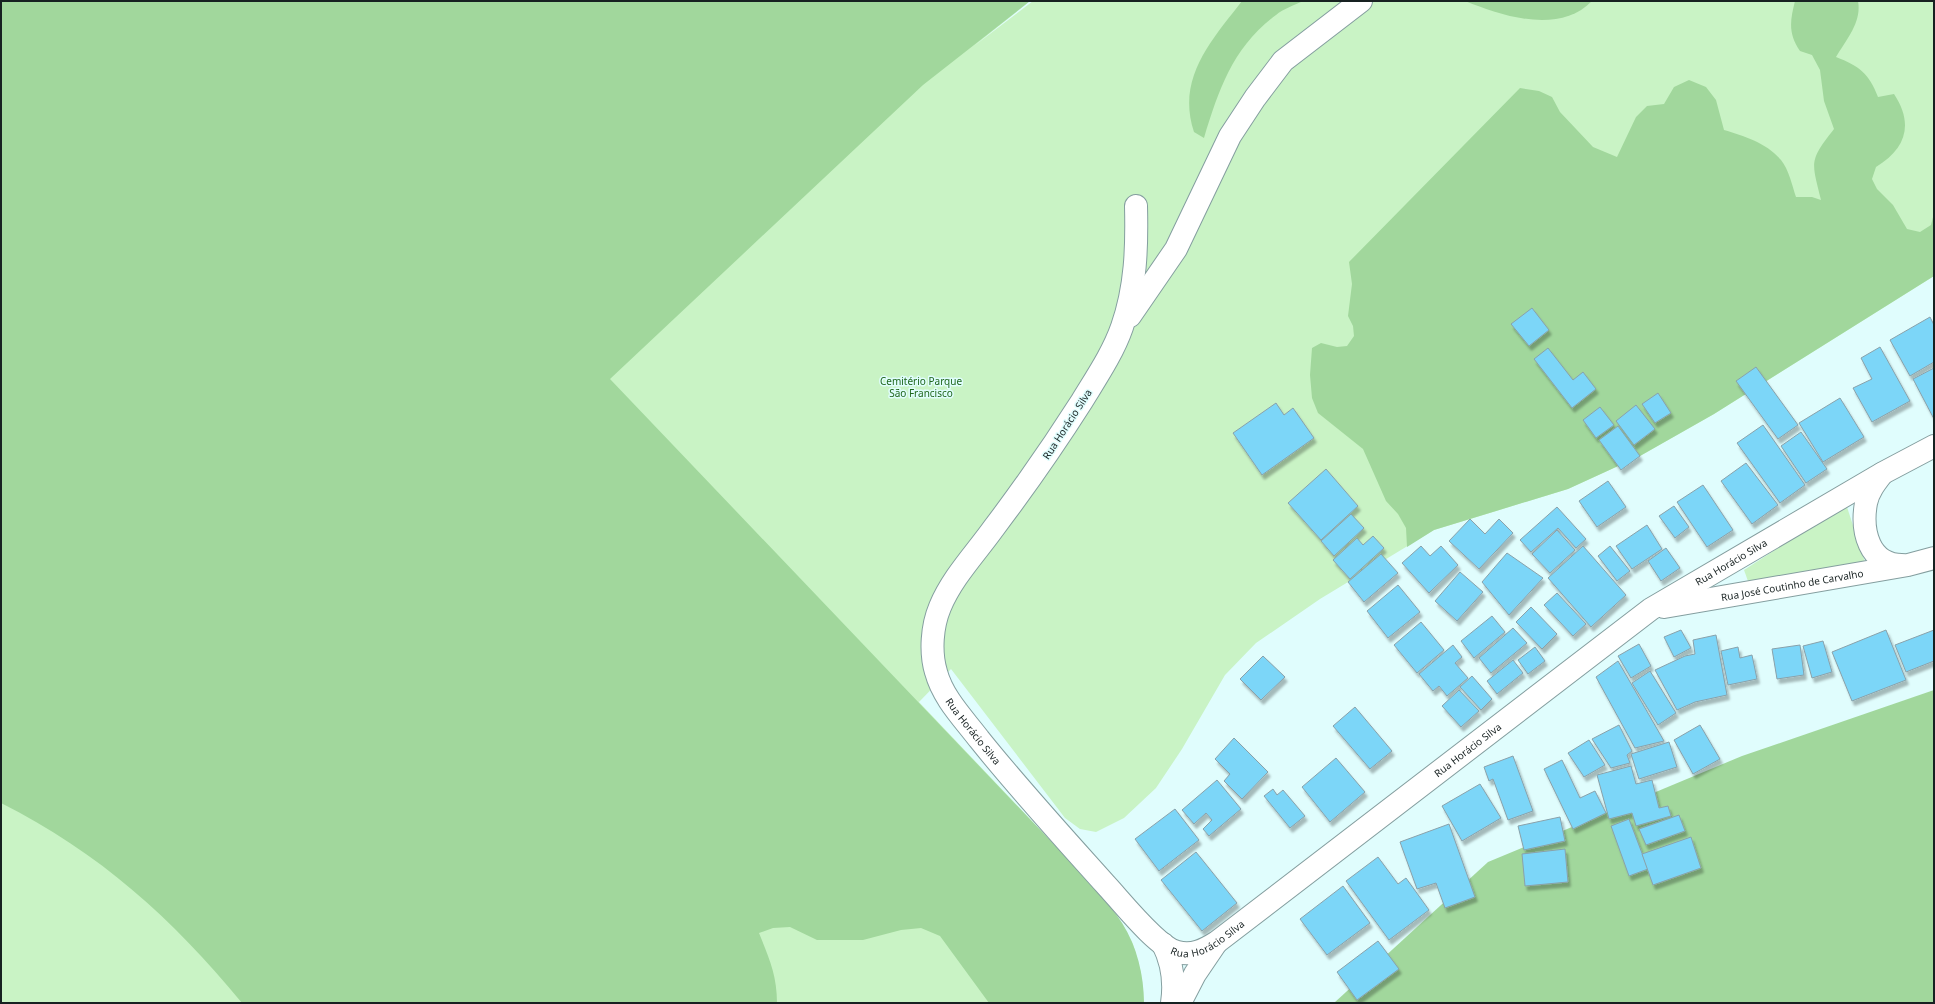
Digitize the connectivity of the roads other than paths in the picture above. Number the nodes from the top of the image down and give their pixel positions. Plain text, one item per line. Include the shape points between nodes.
1 (1361, 1) edge
2 (1136, 206) dead end
3 (1122, 329) junction
4 (1934, 446) edge
5 (1882, 473) junction
6 (1934, 558) edge
7 (1908, 565) junction
8 (1651, 609) junction
9 (1217, 942) junction
10 (1163, 944) junction
11 (1172, 1003) edge
12 (1180, 1003) edge

1 - 3 street via 1283,61 1255,98 1230,136 1176,249
2 - 3 street, Rua Horácio Silva via 1137,253 1132,295
3 - 10 street, Rua Horácio Silva via 1098,376 1039,467 950,586 939,609 933,632 935,670 951,703 1007,774
4 - 5 street, Rua Horácio Silva
5 - 7 street via 1866,503 1865,524 1869,544 1878,558 1884,562
5 - 8 street, Rua Horácio Silva
6 - 7 street, Rua José Coutinho de Carvalho
7 - 8 street, Rua José Coutinho de Carvalho
8 - 9 street, Rua Horácio Silva
9 - 10 street, Rua Horácio Silva via 1200,952 1189,953 1170,950
9 - 12 street via 1195,974
10 - 11 street via 1172,973

